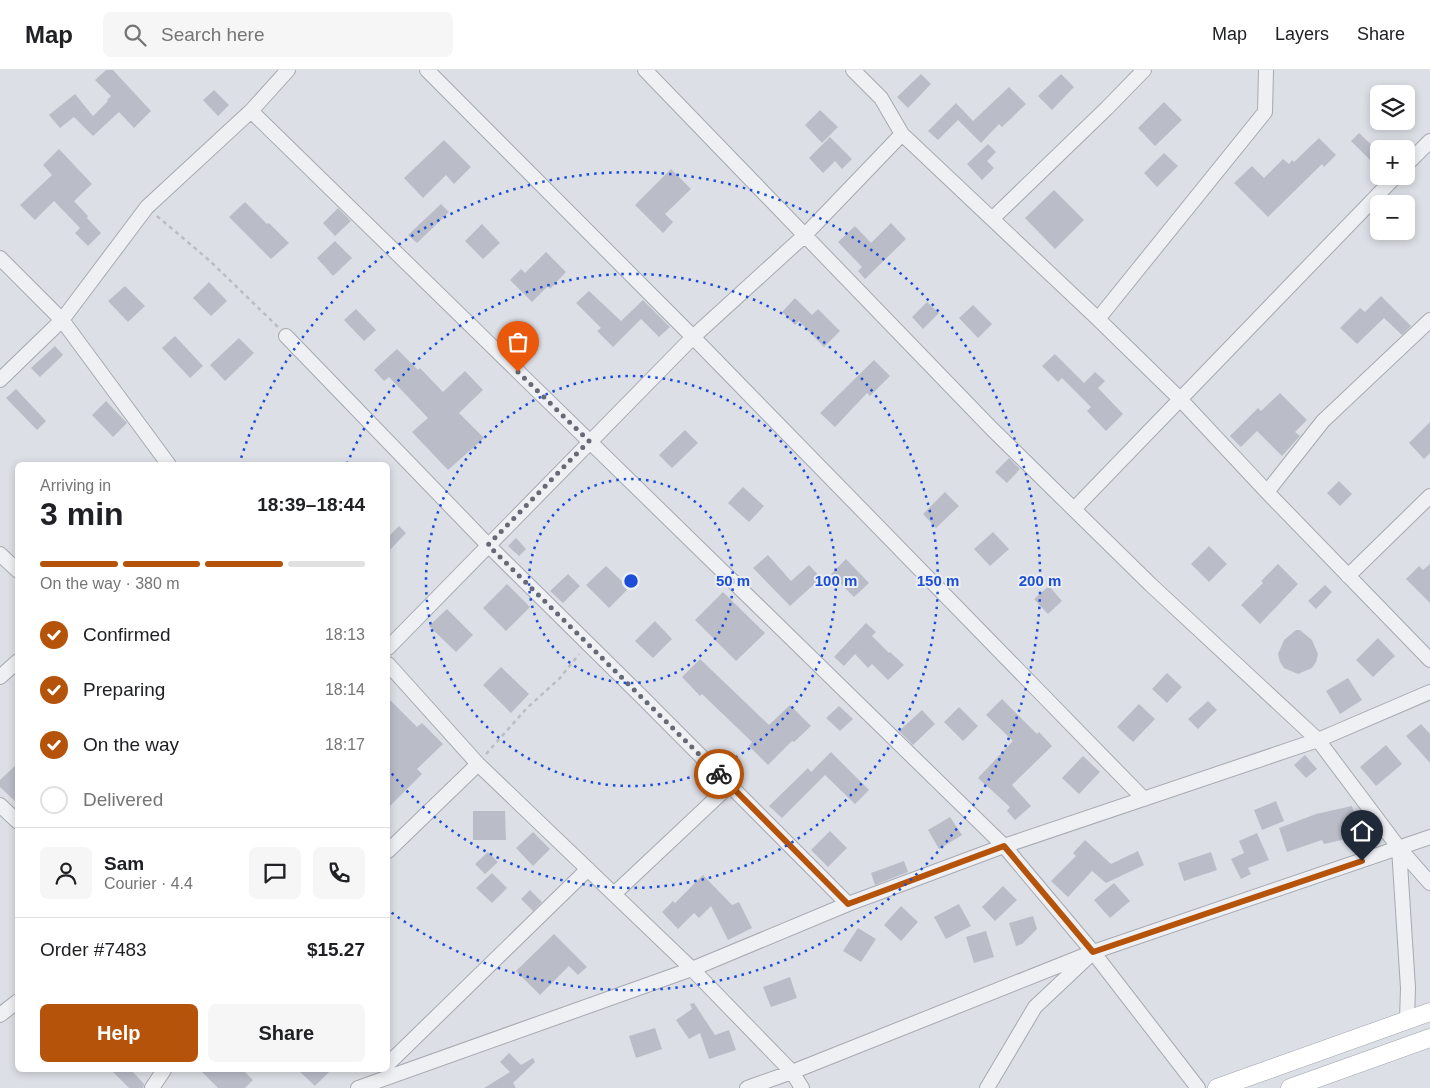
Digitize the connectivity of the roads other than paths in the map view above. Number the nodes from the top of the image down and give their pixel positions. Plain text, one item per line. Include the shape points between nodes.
1 (427, 70) edge
2 (645, 70) edge
3 (853, 70) edge
4 (1144, 70) edge
5 (1266, 70) edge
6 (285, 71) edge
7 (251, 111) junction
8 (902, 134) junction
9 (1430, 141) edge
10 (1415, 156) edge
11 (1387, 185) edge
12 (993, 218) junction
13 (805, 235) junction
14 (0, 258) edge
15 (1098, 319) junction
16 (62, 320) junction
17 (1430, 320) edge
18 (286, 336) road end
19 (693, 337) junction
20 (0, 380) edge
21 (1180, 399) junction
22 (589, 441) junction
23 (167, 462) edge
24 (1267, 492) junction
25 (1430, 496) edge
26 (1074, 509) junction
27 (488, 545) junction
28 (0, 554) edge
29 (15, 568) edge
30 (1348, 576) junction
31 (390, 646) edge
32 (1430, 660) edge
33 (15, 664) edge
34 (390, 666) edge
35 (0, 678) edge
36 (1430, 692) edge
37 (1318, 740) junction
38 (478, 764) junction
39 (730, 785) junction
40 (1144, 799) junction
41 (0, 805) edge
42 (15, 819) edge
43 (1430, 837) edge
44 (1004, 846) junction
45 (1399, 848) junction
46 (390, 849) edge
47 (588, 869) junction
48 (1430, 883) edge
49 (614, 894) junction
50 (848, 904) junction
51 (1093, 952) junction
52 (692, 969) junction
53 (15, 1003) edge
54 (1430, 1012) edge
55 (0, 1015) edge
56 (1407, 1020) junction
57 (1430, 1038) edge
58 (390, 1062) edge
59 (163, 1072) edge
60 (380, 1072) edge
61 (792, 1072) junction
62 (1323, 1082) edge
63 (363, 1086) edge
64 (152, 1088) edge
65 (747, 1088) edge
66 (802, 1088) edge
67 (988, 1088) edge
68 (1198, 1088) edge
69 (1217, 1088) edge
70 (1290, 1088) edge

1 - 19 street
2 - 13 street
3 - 8 street via 881,98
4 - 12 street
5 - 15 street via 1265,112
6 - 7 street
7 - 16 street via 148,207
7 - 22 street
8 - 12 street
8 - 13 street
9 - 10 street
11 - 21 street
12 - 15 street
13 - 19 street
13 - 26 street
14 - 16 street
15 - 21 street
16 - 20 street
16 - 23 street
17 - 24 street via 1323,421
18 - 27 street
19 - 22 street
19 - 40 street
21 - 24 street
21 - 26 street
22 - 27 street
22 - 44 street
24 - 30 street
25 - 30 street
26 - 37 street
27 - 31 street
27 - 39 street
28 - 29 street
30 - 32 street
33 - 35 street
34 - 38 street
36 - 37 street
37 - 40 street
37 - 45 street
38 - 46 street
38 - 47 street
39 - 49 street
39 - 50 street
40 - 44 street
41 - 42 street
43 - 45 street
44 - 50 street
44 - 51 street
45 - 48 street
45 - 51 street
45 - 56 street
47 - 49 street
47 - 58 street
49 - 52 street
50 - 52 street
51 - 61 street
51 - 67 street via 1035,1007
51 - 68 street
52 - 61 street
52 - 63 street
53 - 55 street
54 - 56 main road
56 - 69 main road
57 - 62 main road
59 - 64 street
60 - 63 street
61 - 65 street
61 - 66 street
62 - 70 main road

